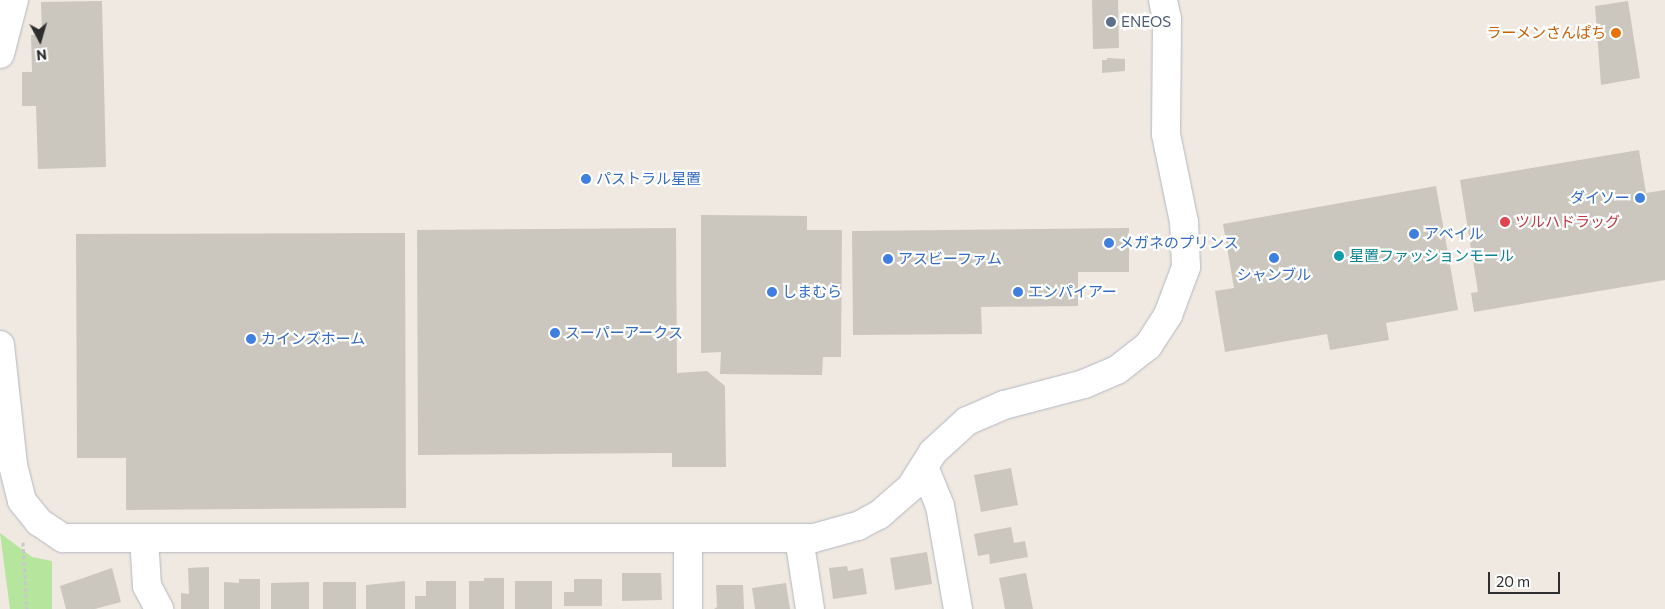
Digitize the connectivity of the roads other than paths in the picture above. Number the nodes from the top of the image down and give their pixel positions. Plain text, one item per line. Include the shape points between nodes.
1 (14, 0) edge
2 (1163, 0) edge
3 (0, 54) edge
4 (0, 345) edge
5 (924, 467) junction
6 (144, 538) junction
7 (688, 538) junction
8 (799, 538) junction
9 (159, 609) edge
10 (688, 609) edge
11 (810, 609) edge
12 (958, 609) edge

1 - 3 street
2 - 5 street via 1166,20 1166,134 1184,222 1186,267 1168,315 1148,346 1117,370 1084,384 1004,405 967,421 934,452
4 - 6 street via 13,465 22,501 39,522 63,538
5 - 8 street via 911,487 879,515 849,528 814,538
5 - 12 street via 940,506
6 - 7 street
6 - 9 street via 147,586
7 - 8 street
7 - 10 street
8 - 11 street

